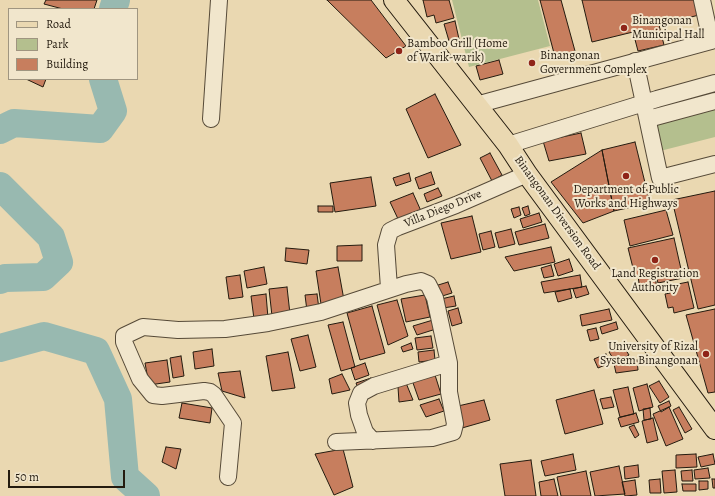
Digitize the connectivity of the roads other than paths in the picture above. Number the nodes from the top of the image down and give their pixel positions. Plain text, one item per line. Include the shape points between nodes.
1 (219, 0) edge
2 (702, 0) edge
3 (396, 1) edge
4 (713, 41) edge
5 (635, 61) junction
6 (715, 83) edge
7 (715, 101) edge
8 (644, 102) junction
9 (476, 105) junction
10 (211, 119) dead end
11 (648, 119) junction
12 (508, 145) junction
13 (715, 164) edge
14 (527, 174) junction
15 (389, 288) junction
16 (448, 363) junction
17 (715, 429) edge
18 (372, 441) junction
19 (336, 442) dead end
20 (228, 477) dead end

1 - 10 street
2 - 4 street
3 - 9 main road, Binangonan Diversion Road
4 - 5 street
5 - 8 street
5 - 9 street
6 - 8 street
7 - 11 street
8 - 11 street
8 - 12 street
9 - 12 main road, Binangonan Diversion Road
11 - 13 street via 660,178
12 - 14 main road, Binangonan Diversion Road
14 - 15 street, Villa Diego Drive via 390,231 386,245
14 - 17 main road, Binangonan Diversion Road
15 - 16 street via 421,281 428,284 434,298
15 - 20 street via 373,296 321,312 268,323 225,329 178,330 143,327 124,336 124,342 140,379 153,395 204,391 214,395 233,423
16 - 18 street via 374,386 361,393 357,403 359,415 365,432
16 - 18 street via 449,392 455,424 453,432 432,438
18 - 19 street

